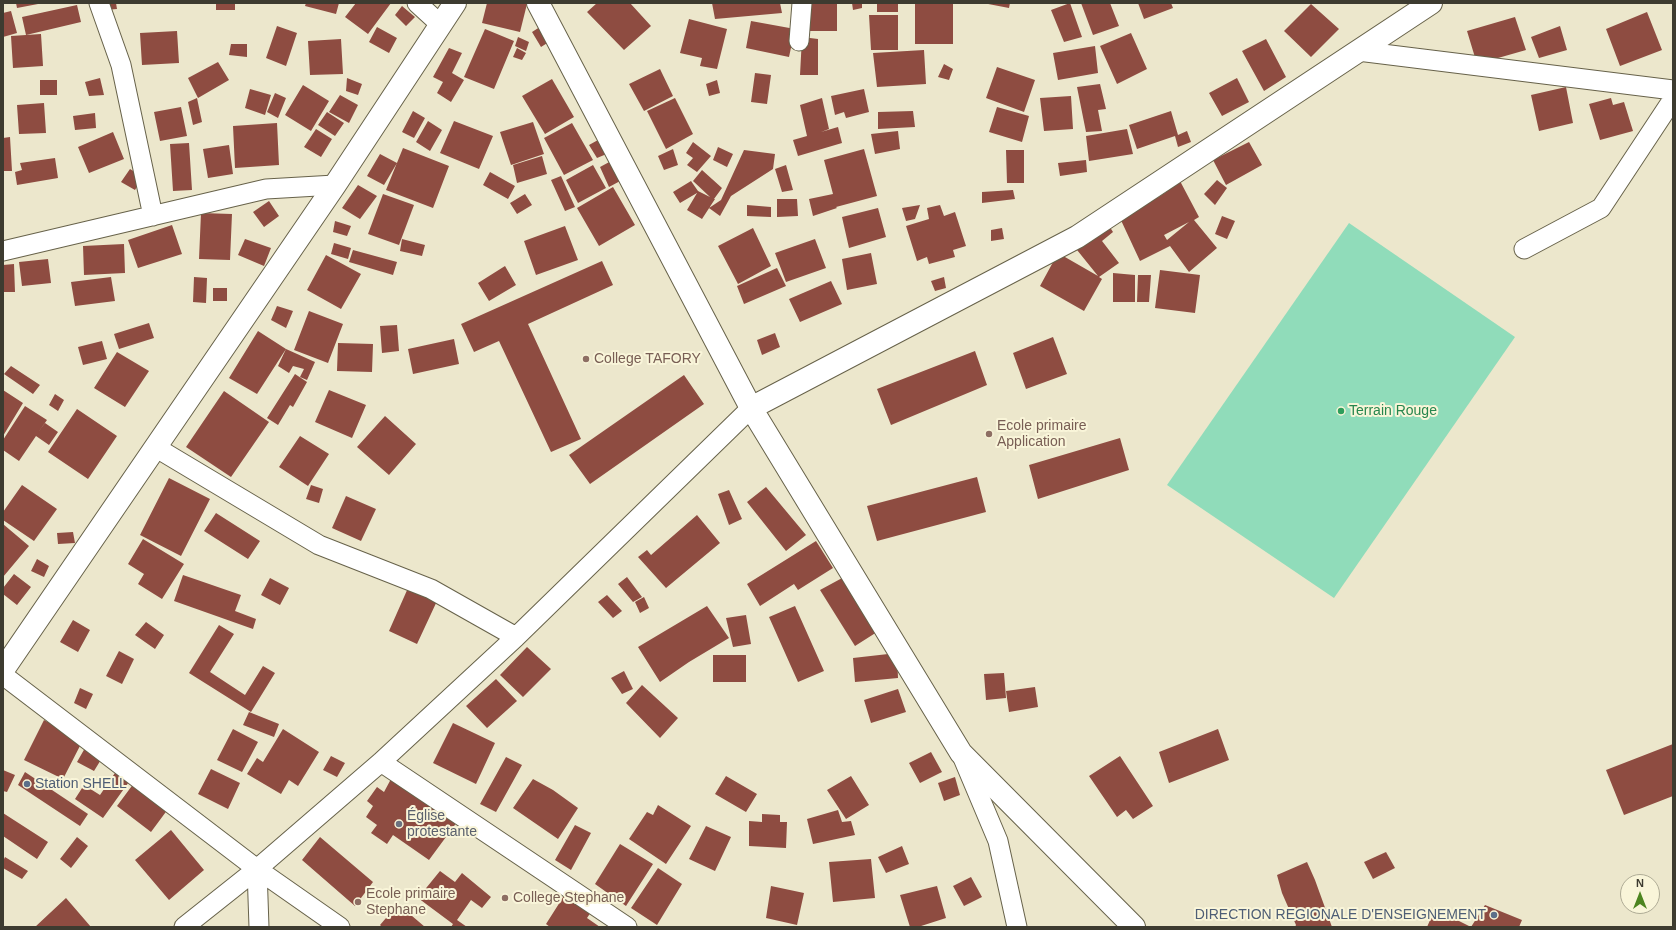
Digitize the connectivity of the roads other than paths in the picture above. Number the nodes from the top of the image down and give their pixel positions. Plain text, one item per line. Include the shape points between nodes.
1 (99, 3) edge
2 (417, 3) edge
3 (455, 3) edge
4 (538, 3) edge
5 (802, 3) edge
6 (1431, 3) edge
7 (441, 25) junction
8 (799, 41) dead end
9 (1358, 51) junction
10 (1673, 90) edge
11 (1673, 99) edge
12 (335, 185) junction
13 (153, 216) junction
14 (1524, 249) dead end
15 (3, 251) edge
16 (750, 408) junction
17 (155, 447) junction
18 (516, 638) junction
19 (3, 670) edge
20 (3, 675) edge
21 (961, 753) junction
22 (381, 762) junction
23 (257, 869) junction
24 (184, 927) edge
25 (259, 927) edge
26 (340, 927) edge
27 (627, 927) edge
28 (1017, 927) edge
29 (1134, 927) edge

1 - 13 street via 121,65
2 - 7 street
3 - 7 street
4 - 16 street
5 - 8 street
6 - 9 street
7 - 12 street
9 - 10 street
9 - 16 street via 1077,237
11 - 14 street via 1601,208
12 - 13 street via 266,189
12 - 17 street
13 - 15 street
16 - 18 street
16 - 21 street
17 - 18 street via 319,546 430,589
17 - 19 street
18 - 22 street
20 - 23 street
21 - 28 street via 998,841
21 - 29 street
22 - 23 street
22 - 27 street
23 - 24 street
23 - 25 street
23 - 26 street

